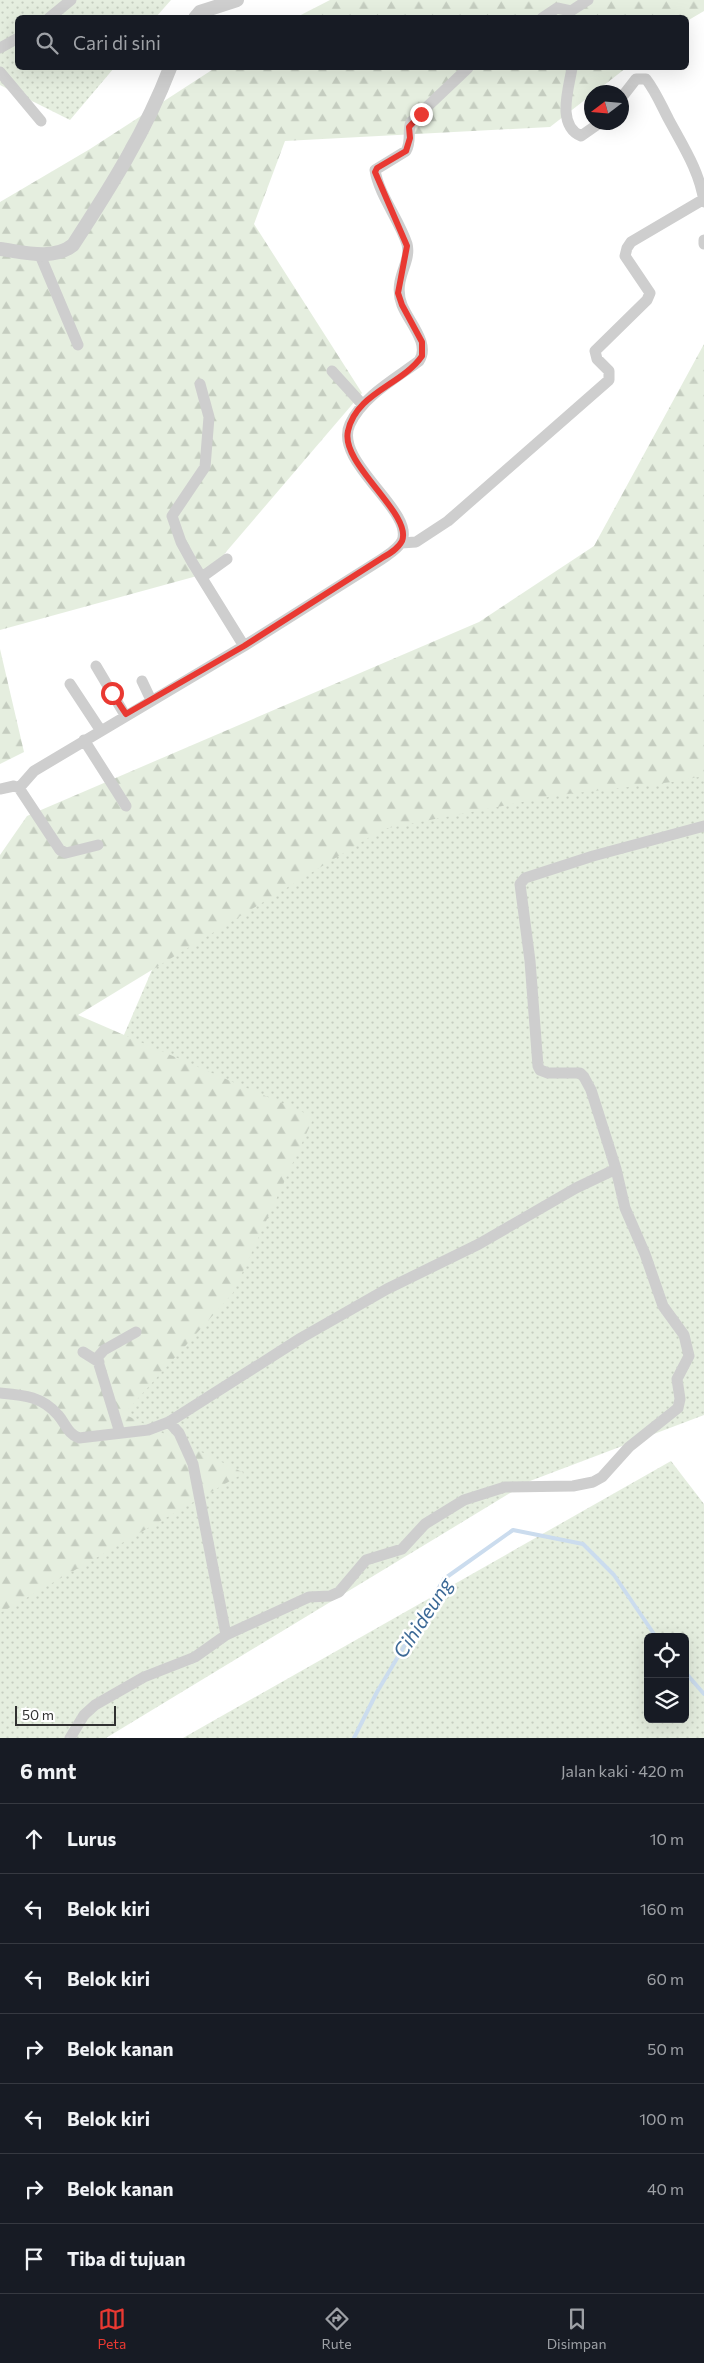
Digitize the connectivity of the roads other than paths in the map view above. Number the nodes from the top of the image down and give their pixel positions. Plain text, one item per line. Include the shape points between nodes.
1 (70, 0) edge
2 (237, 0) edge
3 (588, 0) edge
4 (572, 14) edge
5 (52, 15) edge
6 (198, 15) edge
7 (546, 15) edge
8 (15, 40) edge
9 (0, 48) edge
10 (169, 70) edge
11 (466, 70) edge
12 (572, 70) edge
13 (0, 72) edge
14 (629, 88) edge
15 (42, 121) dead end
16 (590, 130) edge
17 (704, 200) edge
18 (0, 249) edge
19 (40, 255) junction
20 (78, 346) dead end
21 (332, 371) dead end
22 (200, 384) dead end
23 (362, 404) junction
24 (401, 543) junction
25 (227, 559) dead end
26 (202, 577) junction
27 (244, 646) junction
28 (96, 666) dead end
29 (142, 681) dead end
30 (70, 684) dead end
31 (151, 700) junction
32 (126, 714) junction
33 (101, 730) junction
34 (84, 740) junction
35 (19, 788) junction
36 (0, 789) edge
37 (126, 806) dead end
38 (704, 826) edge
39 (98, 845) dead end
40 (616, 1169) junction
41 (136, 1332) dead end
42 (84, 1352) dead end
43 (99, 1362) junction
44 (0, 1393) edge
45 (169, 1422) junction
46 (120, 1433) junction
47 (226, 1635) junction
48 (70, 1738) edge

1 - 5 street
2 - 6 street
3 - 4 street
4 - 7 street via 557,8
8 - 9 street
10 - 19 street via 123,168 73,245 64,251
11 - 23 street via 412,122 406,151 375,170 406,243 398,293 423,350 419,361
12 - 16 street via 565,116 577,134 581,136
13 - 15 street
14 - 17 street via 636,79 646,79 656,93 688,155
17 - 24 street via 631,242 627,248 625,256 650,293 647,300 595,351 609,371 609,380 448,521 416,542
18 - 19 street
19 - 20 street
21 - 23 street
22 - 26 street via 209,417 205,467 172,516 181,542
23 - 24 street via 349,425 347,442 353,456 398,521 403,536
24 - 27 street
25 - 26 street
26 - 27 street
27 - 31 street
28 - 32 street
29 - 31 street
30 - 33 street
31 - 32 street
32 - 33 street
33 - 34 street
34 - 35 street via 34,770
34 - 37 street
35 - 36 street
35 - 39 street via 60,850 71,853
38 - 40 street via 593,856 525,878 520,884 538,1066 543,1073 574,1072 584,1077
40 - 45 street via 576,1188 479,1244 386,1289 301,1338
40 - 47 street via 625,1208 663,1306 682,1330 688,1350 687,1362 677,1379 678,1408 629,1447 602,1477 593,1482 573,1486 505,1487 470,1497 425,1524 402,1549 366,1560 339,1592 309,1598
41 - 43 street via 100,1353
42 - 43 street
43 - 46 street
44 - 46 street via 37,1398 59,1416 72,1435 79,1438
45 - 46 street via 148,1430
45 - 47 street via 179,1433 193,1464
47 - 48 street via 194,1658 144,1678 95,1704

